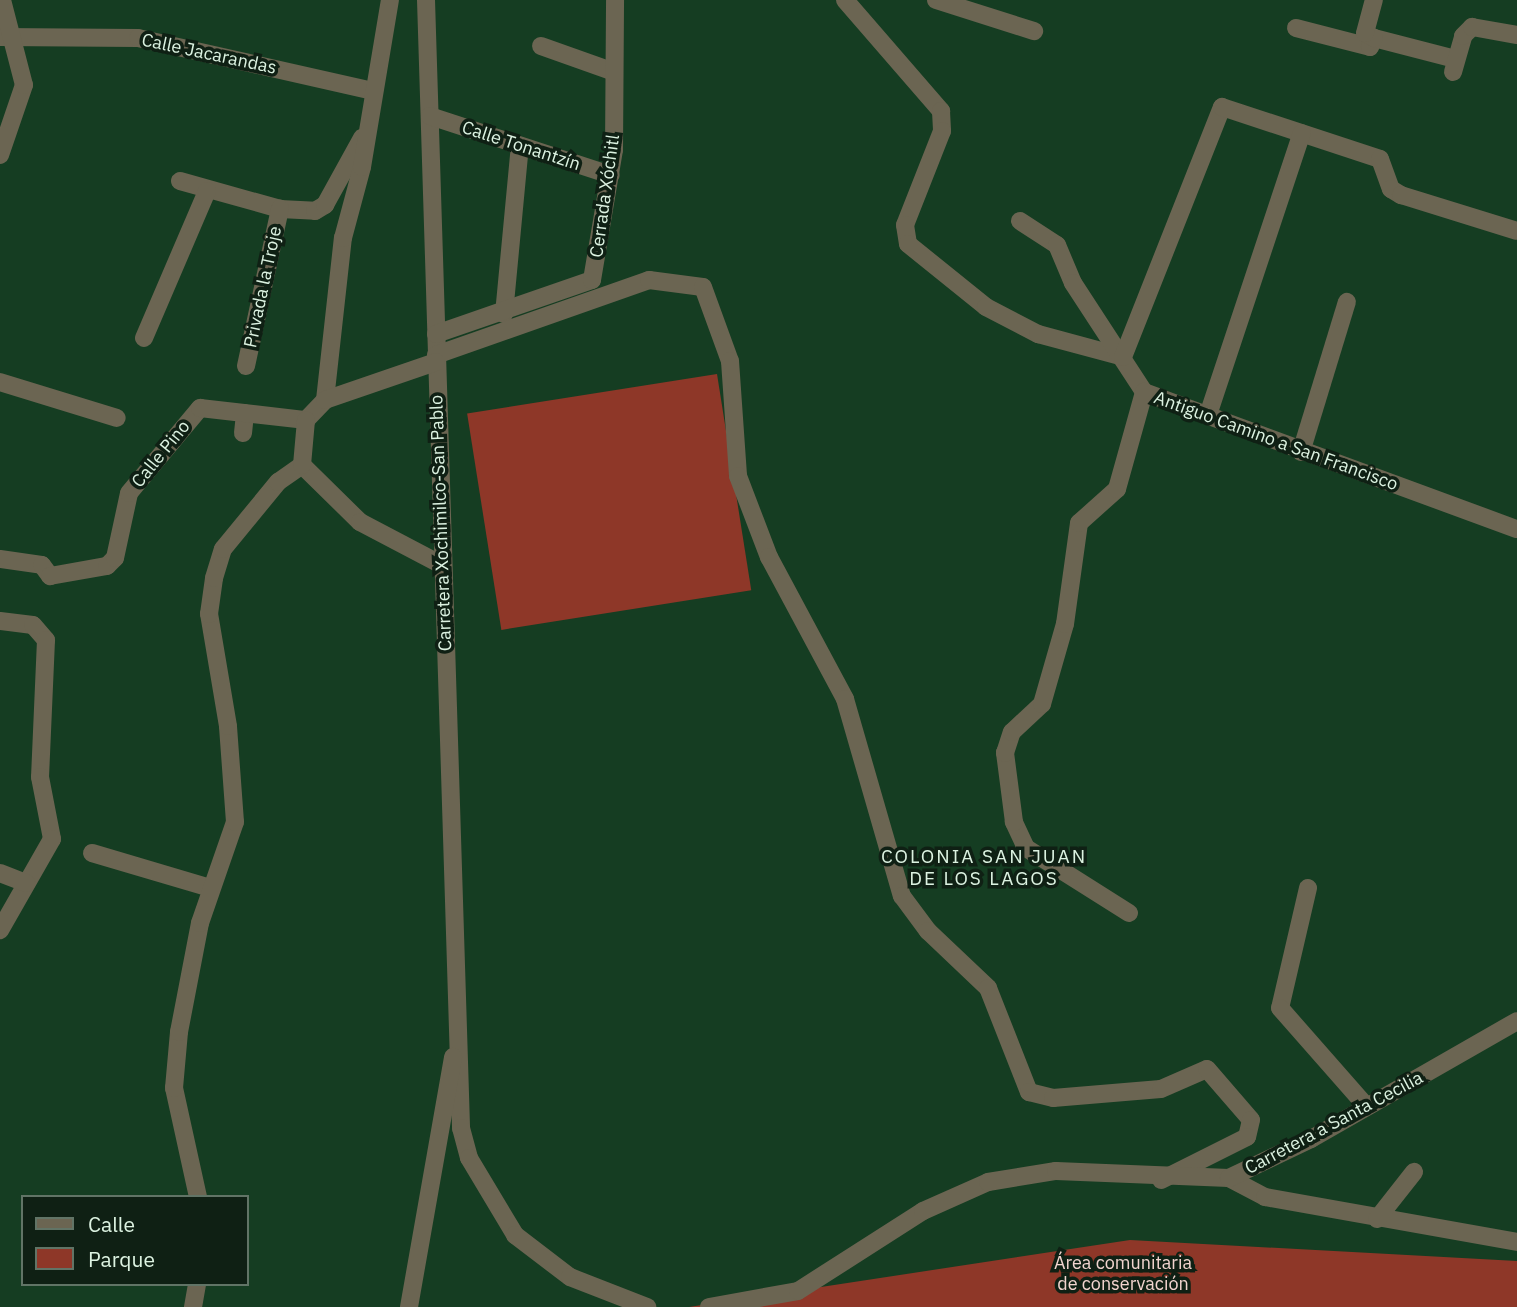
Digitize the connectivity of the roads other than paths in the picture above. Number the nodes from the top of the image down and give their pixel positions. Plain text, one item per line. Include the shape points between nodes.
1 (2, 0) edge
2 (390, 0) edge
3 (426, 0) edge
4 (615, 0) edge
5 (845, 0) edge
6 (936, 0) edge
7 (1374, 0) edge
8 (1296, 28) dead end
9 (1034, 31) dead end
10 (1517, 35) edge
11 (6, 36) edge
12 (1374, 38) junction
13 (541, 46) dead end
14 (614, 72) junction
15 (374, 91) junction
16 (430, 116) junction
17 (369, 124) junction
18 (1302, 133) junction
19 (520, 146) junction
20 (0, 155) edge
21 (611, 175) junction
22 (180, 181) dead end
23 (207, 191) junction
24 (280, 209) junction
25 (1020, 221) dead end
26 (1517, 231) edge
27 (1347, 302) dead end
28 (504, 314) junction
29 (436, 334) junction
30 (144, 338) dead end
31 (1123, 357) junction
32 (436, 359) junction
33 (246, 366) dead end
34 (0, 382) edge
35 (1144, 392) junction
36 (326, 400) junction
37 (245, 412) junction
38 (1208, 415) junction
39 (117, 418) dead end
40 (306, 420) junction
41 (243, 433) dead end
42 (1301, 452) junction
43 (302, 465) junction
44 (1517, 529) edge
45 (0, 559) edge
46 (442, 565) junction
47 (0, 621) edge
48 (92, 853) dead end
49 (0, 873) edge
50 (26, 883) junction
51 (210, 888) junction
52 (1308, 888) dead end
53 (1129, 913) dead end
54 (0, 930) edge
55 (1517, 1021) edge
56 (456, 1047) junction
57 (1366, 1106) junction
58 (1414, 1172) dead end
59 (1228, 1178) junction
60 (1161, 1180) junction
61 (198, 1195) edge
62 (1377, 1219) junction
63 (1517, 1242) edge
64 (197, 1286) edge
65 (798, 1290) junction
66 (193, 1307) edge
67 (409, 1307) edge
68 (647, 1307) edge
69 (709, 1307) edge
70 (774, 1307) edge

1 - 11 street
2 - 15 street
3 - 16 street, Carretera Xochimilco-San Pablo
4 - 14 street, Cerrada Xóchitl
5 - 31 street via 936,100 942,131 905,225 908,244 986,306 1038,334
6 - 9 street
7 - 12 street via 1365,33
8 - 12 street via 1370,47
10 - 12 street via 1472,27 1454,65
11 - 15 street, Calle Jacarandas via 138,38
11 - 20 street via 24,85
13 - 14 street
14 - 21 street, Cerrada Xóchitl
15 - 17 street
16 - 19 street, Calle Tonantzín
16 - 29 street, Carretera Xochimilco-San Pablo
17 - 24 street via 325,205 315,211
17 - 36 street via 343,238
18 - 26 street via 1380,159 1391,189 1401,195
18 - 31 street via 1222,107
18 - 38 street
19 - 21 street, Calle Tonantzín
19 - 28 street
21 - 28 street, Cerrada Xóchitl via 592,280
22 - 23 street
23 - 24 street
23 - 30 street
24 - 33 street, Privada la Troje
25 - 31 street, Antiguo Camino a San Francisco via 1057,246 1073,283
27 - 42 street
28 - 29 street, Cerrada Xóchitl
29 - 32 street, Carretera Xochimilco-San Pablo
31 - 35 street, Antiguo Camino a San Francisco
32 - 36 street
32 - 46 street, Carretera Xochimilco-San Pablo
32 - 60 street via 649,280 686,282 706,291 735,388 737,476 769,557 845,699 902,897 928,931 988,988 1029,1092 1053,1098 1161,1089 1206,1069 1252,1129
34 - 39 street
35 - 38 street, Antiguo Camino a San Francisco
35 - 53 street via 1117,489 1079,523 1065,624 1042,704 1012,732 1005,753 1018,836 1027,848
36 - 40 street
37 - 40 street, Calle Pino
37 - 41 street
37 - 45 street, Calle Pino via 194,412 130,493 115,558 107,566 50,576 42,565
38 - 42 street, Antiguo Camino a San Francisco
40 - 43 street
42 - 44 street, Antiguo Camino a San Francisco
43 - 46 street via 360,522
43 - 51 street via 278,482 223,549 214,578 209,614 228,726 235,822
46 - 56 street, Carretera Xochimilco-San Pablo
47 - 50 street via 43,631 47,670 40,777 52,839
48 - 51 street
49 - 50 street
50 - 54 street
51 - 61 street via 179,1032 174,1088
52 - 57 street via 1280,1008
55 - 57 street, Carretera a Santa Cecilia
56 - 67 street
56 - 68 street via 461,1128 469,1158 515,1235 570,1277
57 - 59 street, Carretera a Santa Cecilia
58 - 62 street
59 - 60 street, Carretera a Santa Cecilia
59 - 62 street via 1265,1197
60 - 65 street, Carretera a Santa Cecilia via 1056,1171 988,1182 923,1211
62 - 63 street
64 - 66 street
65 - 69 street, Carretera a Santa Cecilia
65 - 70 street

